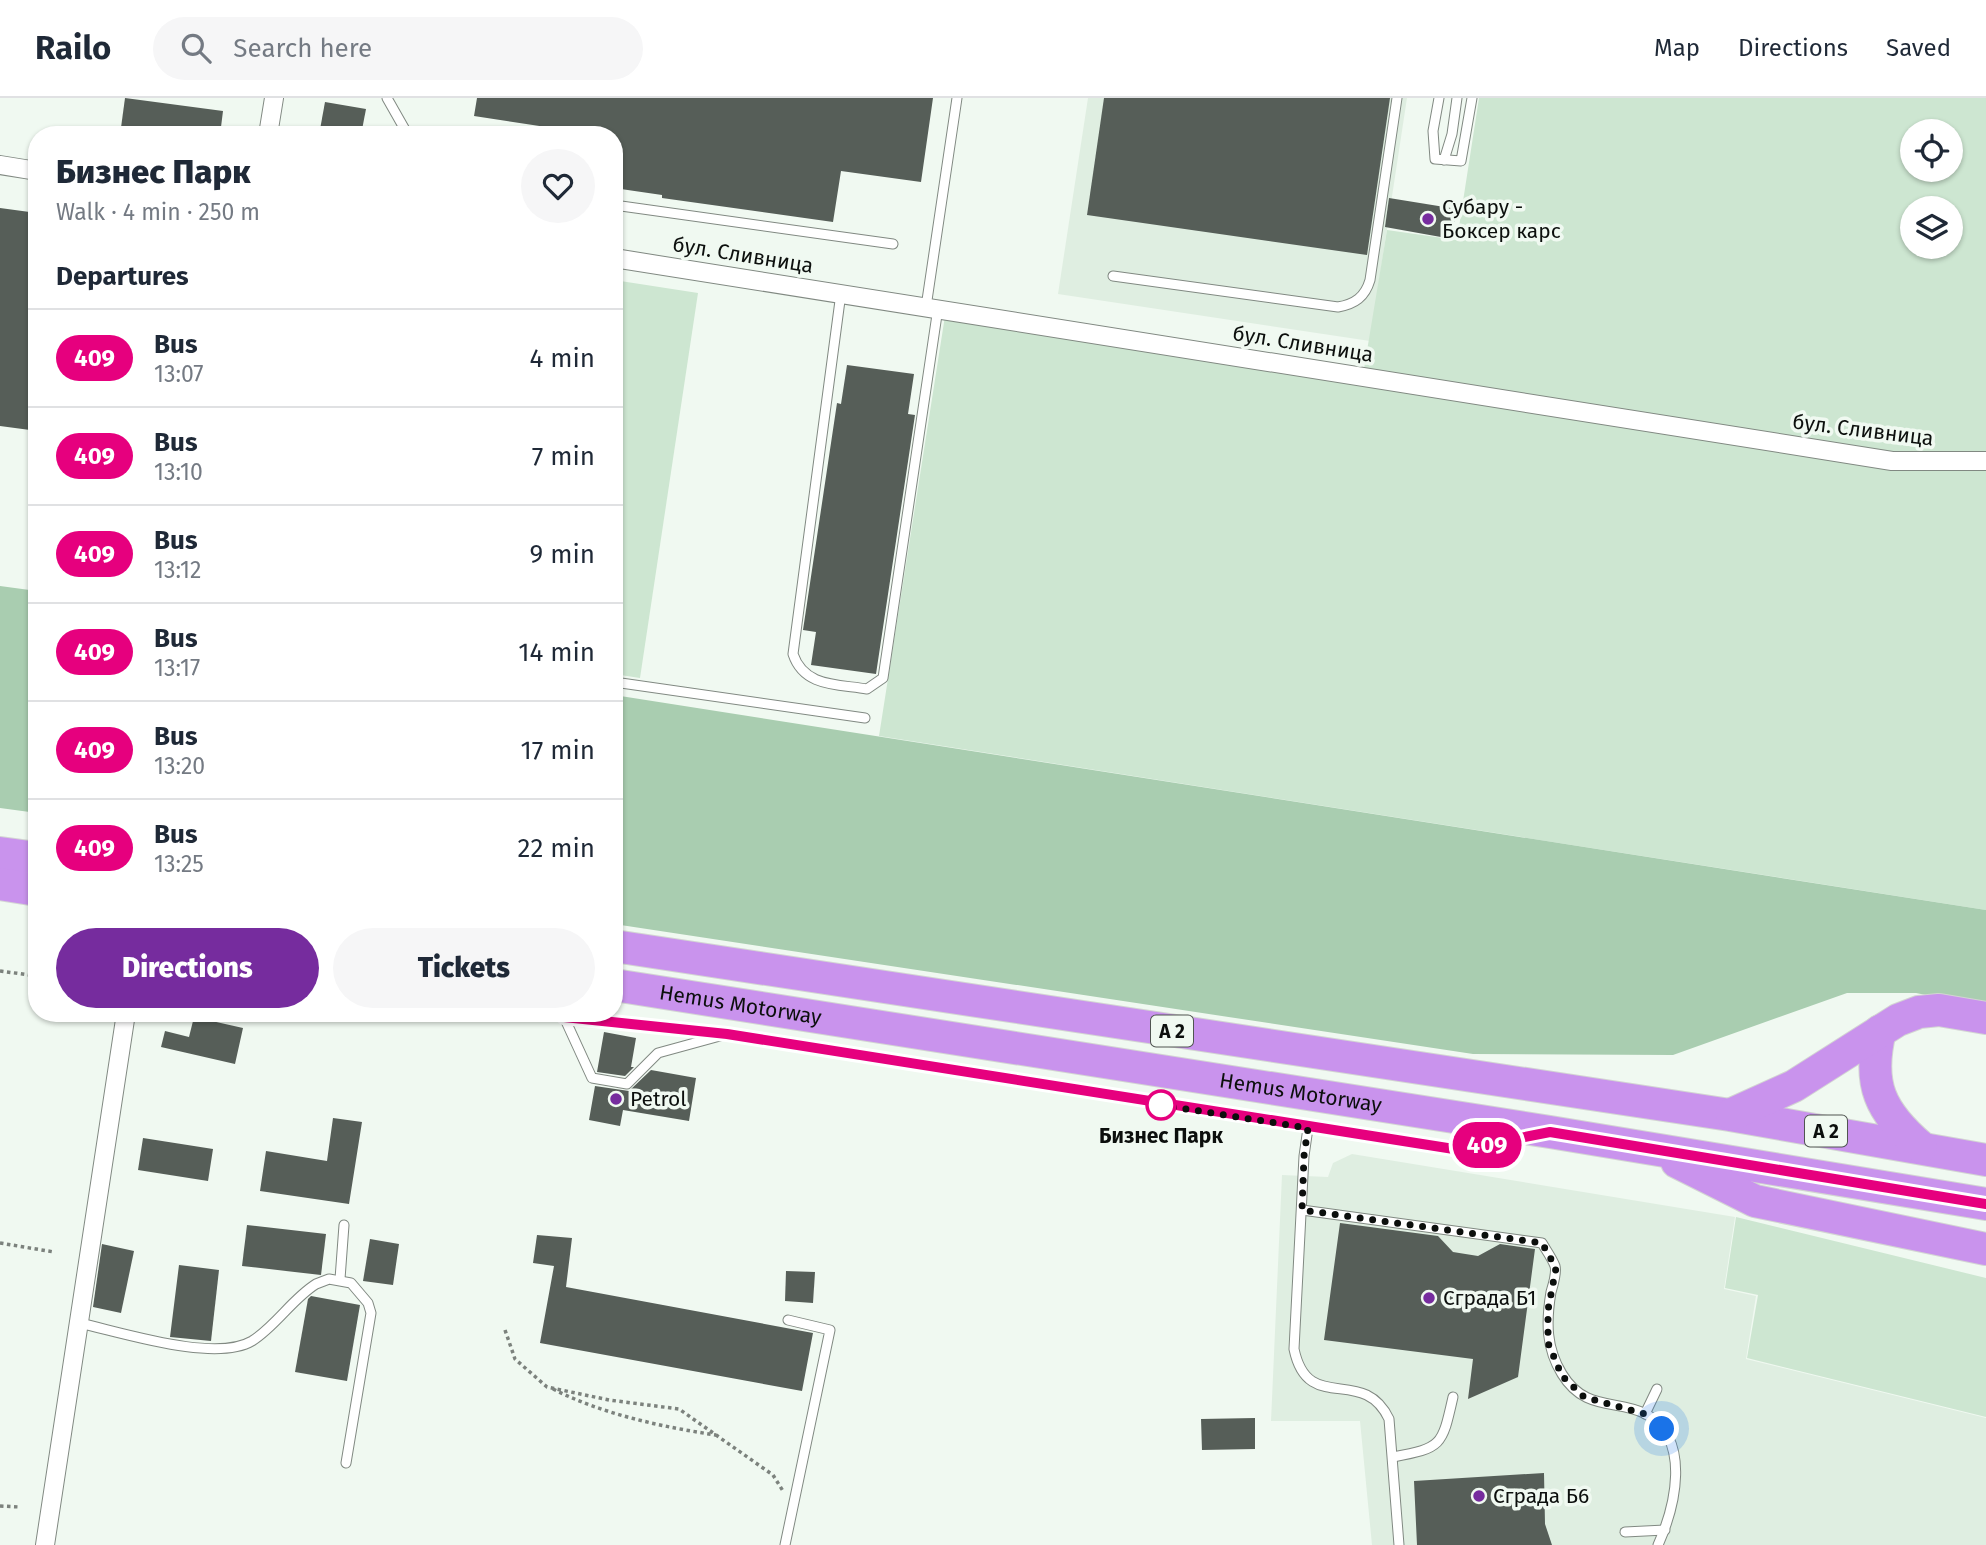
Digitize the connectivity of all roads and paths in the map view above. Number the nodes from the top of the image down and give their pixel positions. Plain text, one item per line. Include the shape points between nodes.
1 (274, 98) edge
2 (387, 98) edge
3 (957, 98) edge
4 (1397, 98) edge
5 (1439, 98) edge
6 (1457, 98) edge
7 (1472, 98) edge
8 (269, 126) edge
9 (403, 126) edge
10 (1444, 160) junction
11 (0, 165) edge
12 (28, 170) edge
13 (623, 206) edge
14 (892, 244) dead end
15 (623, 259) edge
16 (1114, 276) dead end
17 (841, 293) junction
18 (932, 307) junction
19 (1986, 461) edge
20 (623, 683) edge
21 (865, 718) dead end
22 (0, 853) edge
23 (28, 857) edge
24 (0, 884) edge
25 (28, 889) edge
26 (623, 947) edge
27 (0, 971) edge
28 (28, 975) edge
29 (623, 986) edge
30 (1986, 1017) edge
31 (125, 1022) edge
32 (565, 1022) edge
33 (623, 1022) edge
34 (1880, 1031) junction
35 (727, 1034) junction
36 (1730, 1115) junction
37 (1308, 1128) junction
38 (1550, 1132) junction
39 (1921, 1147) junction
40 (1648, 1148) junction
41 (1986, 1160) edge
42 (1986, 1204) edge
43 (1302, 1210) junction
44 (344, 1225) dead end
45 (0, 1243) edge
46 (1986, 1249) edge
47 (54, 1252) dead end
48 (340, 1279) junction
49 (789, 1320) dead end
50 (79, 1323) junction
51 (505, 1330) dead end
52 (547, 1387) junction
53 (1657, 1389) dead end
54 (1453, 1397) dead end
55 (1645, 1414) junction
56 (719, 1436) junction
57 (1393, 1457) junction
58 (346, 1463) dead end
59 (0, 1506) edge
60 (20, 1507) dead end
61 (788, 1528) junction
62 (1665, 1530) junction
63 (1625, 1532) dead end
64 (45, 1545) edge
65 (785, 1545) edge
66 (1399, 1545) edge
67 (1658, 1545) edge

1 - 8 street
2 - 9 lane
3 - 18 lane
4 - 16 lane via 1370,280 1367,290 1350,304 1338,307
5 - 10 lane via 1433,131 1435,159
6 - 10 lane
7 - 10 lane via 1461,160
11 - 12 street
13 - 14 lane
15 - 17 street, бул. Сливница
17 - 18 street, бул. Сливница
17 - 18 lane via 793,654 797,666 812,680 867,690 883,678
18 - 19 street, бул. Сливница via 1892,461
20 - 21 lane
22 - 23 highway
24 - 25 highway
26 - 36 highway, Hemus Motorway / A 2
27 - 28 path
29 - 38 highway, Hemus Motorway / A 2
30 - 34 highway via 1919,1012
31 - 50 street
32 - 35 lane via 592,1078 627,1084 658,1053
33 - 35 lane
34 - 36 highway via 1794,1086
34 - 39 highway via 1873,1074 1881,1102 1898,1128
35 - 37 lane
36 - 39 highway, Hemus Motorway / A 2
37 - 38 lane via 1460,1150
37 - 43 lane
38 - 40 highway, Hemus Motorway / A 2
39 - 41 highway, Hemus Motorway / A 2
40 - 42 highway, Hemus Motorway / A 2
40 - 46 highway via 1755,1201
43 - 55 lane via 1542,1243 1556,1268 1548,1310 1548,1343 1562,1376 1584,1397
43 - 57 lane via 1294,1349 1298,1366 1316,1385 1363,1391 1381,1402 1389,1419
44 - 48 lane
45 - 47 path
48 - 50 lane via 304,1291 253,1340 233,1349 210,1350
48 - 58 lane via 351,1283 371,1313
49 - 61 lane via 830,1330
50 - 64 street
51 - 52 path via 515,1359
52 - 56 path via 579,1402
52 - 56 path via 679,1409
53 - 55 lane
54 - 57 lane via 1439,1442 1429,1450
55 - 62 lane via 1662,1429 1674,1454 1676,1484
56 - 61 path via 772,1475 786,1495
57 - 66 lane
59 - 60 path
61 - 65 lane
62 - 63 lane
62 - 67 lane

